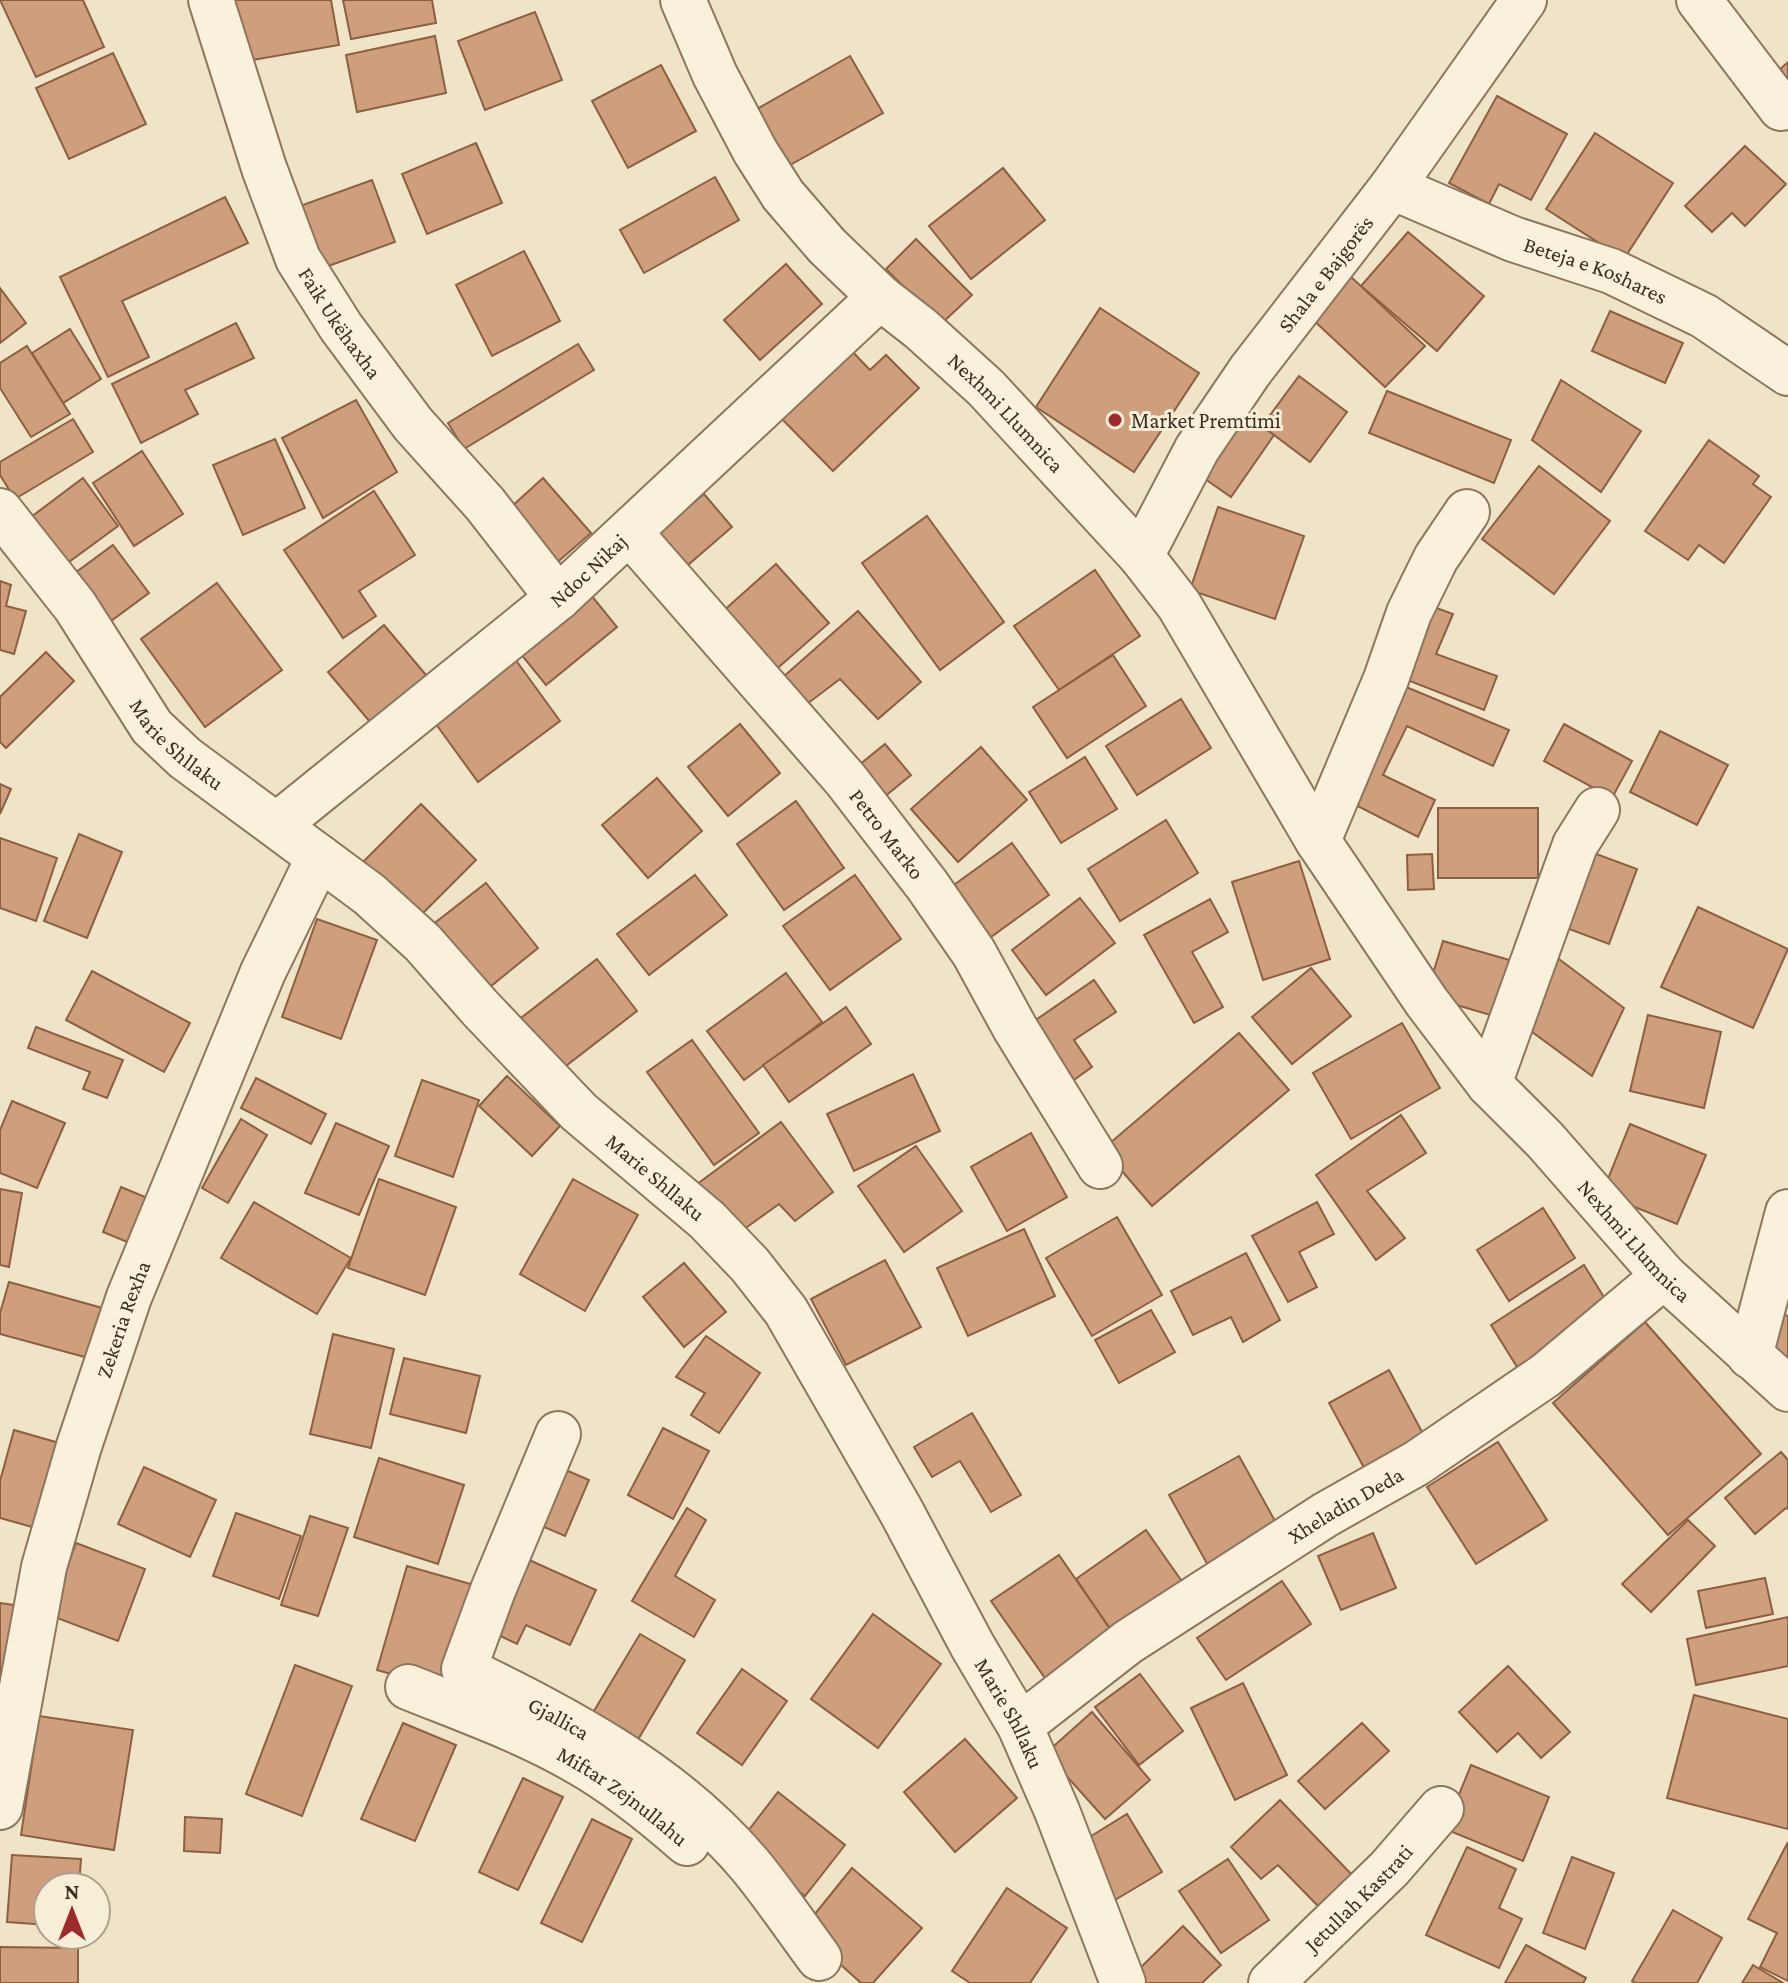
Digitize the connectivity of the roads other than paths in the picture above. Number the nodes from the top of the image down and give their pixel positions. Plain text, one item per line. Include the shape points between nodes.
1 (211, 0) edge
2 (683, 0) edge
3 (1524, 0) edge
4 (1699, 0) edge
5 (1781, 108) dead end
6 (1392, 187) junction
7 (880, 297) junction
8 (1788, 373) edge
9 (0, 511) edge
10 (1467, 512) dead end
11 (630, 533) junction
12 (1141, 556) junction
13 (558, 598) junction
14 (1597, 810) dead end
15 (277, 825) junction
16 (1318, 841) junction
17 (319, 857) junction
18 (1489, 1084) junction
19 (1100, 1166) dead end
20 (1788, 1212) edge
21 (1664, 1276) junction
22 (1750, 1356) junction
23 (1788, 1389) edge
24 (558, 1434) dead end
25 (408, 1687) dead end
26 (1020, 1726) junction
27 (0, 1807) edge
28 (1441, 1809) dead end
29 (831, 1971) edge
30 (1123, 1983) edge
31 (1271, 1983) edge

1 - 13 street, Faik Ukëhaxha via 298,259 413,424 485,504
2 - 7 street, Nexhmi Llumnica via 715,75 783,195
3 - 6 street, Shala e Bajgorës
4 - 5 street
6 - 8 street, Beteja e Koshares via 1513,239 1611,271 1704,316
6 - 12 street, Shala e Bajgorës via 1205,436
7 - 11 street, Ndoc Nikaj
7 - 12 street, Nexhmi Llumnica via 986,388
9 - 15 street, Marie Shllaku via 75,606 152,727 185,758
10 - 16 street via 1409,613
11 - 13 street, Ndoc Nikaj
11 - 19 street, Petro Marko via 846,780 927,885 974,953
12 - 16 street, Nexhmi Llumnica via 1179,605
13 - 15 street, Ndoc Nikaj
14 - 18 street via 1575,845
15 - 17 street, Marie Shllaku
16 - 18 street, Nexhmi Llumnica
17 - 26 street, Marie Shllaku via 423,943 579,1112 707,1220 750,1265 786,1311
17 - 27 street, Zekeria Rexha via 263,972 129,1297 44,1567
18 - 21 street, Nexhmi Llumnica
20 - 22 street
21 - 22 street, Nexhmi Llumnica
21 - 26 street, Xheladin Deda via 1546,1375 1417,1463 1325,1515 1128,1642
22 - 23 street, Nexhmi Llumnica
24 - 29 street, Gjallica via 464,1669 637,1763 690,1806 749,1864
25 - 29 street, Miftar Zejnullahu via 579,1762 659,1819
26 - 30 street, Marie Shllaku
28 - 31 street, Jetullah Kastrati via 1389,1869

